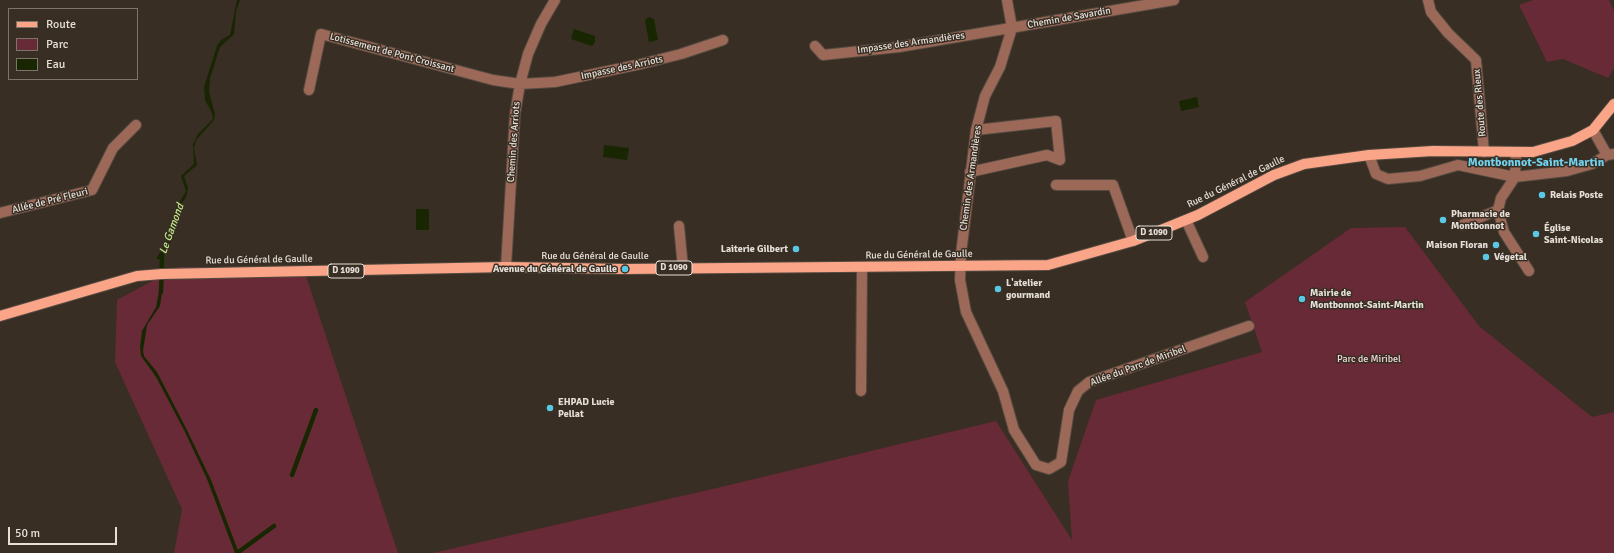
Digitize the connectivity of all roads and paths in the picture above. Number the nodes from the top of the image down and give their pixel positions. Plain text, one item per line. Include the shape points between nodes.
1 (555, 0) edge
2 (1007, 0) edge
3 (1169, 0) edge
4 (1428, 0) edge
5 (1012, 28) junction
6 (723, 40) dead end
7 (814, 46) dead end
8 (520, 84) junction
9 (309, 90) dead end
10 (1614, 104) edge
11 (136, 125) dead end
12 (976, 130) junction
13 (1593, 130) junction
14 (1484, 152) junction
15 (1516, 152) junction
16 (1610, 154) edge
17 (1369, 155) junction
18 (970, 172) junction
19 (1515, 177) junction
20 (1056, 185) dead end
21 (1498, 210) junction
22 (0, 213) edge
23 (1186, 220) junction
24 (1462, 225) dead end
25 (679, 226) dead end
26 (1133, 241) junction
27 (1203, 257) dead end
28 (960, 266) junction
29 (506, 267) junction
30 (682, 268) junction
31 (862, 268) junction
32 (1529, 271) dead end
33 (0, 316) edge
34 (1249, 326) dead end
35 (861, 391) dead end

1 - 8 street, Chemin des Arriots via 528,54
2 - 5 street, Chemin des Armandières
3 - 5 street, Chemin de Savardin
4 - 14 street, Route des Rieux via 1431,12 1476,60
5 - 7 street, Impasse des Armandières via 899,47 823,55
5 - 12 street, Chemin des Armandières via 1000,67 985,96
6 - 8 street, Impasse des Arriots via 641,64 555,82
8 - 9 street, Lotissement de Pont Croissant via 493,80 321,34
8 - 29 street, Chemin des Arriots via 515,114
10 - 13 main road, Rue du Général de Gaulle / D 1090
11 - 22 street, Allée de Pré Fleuri via 113,148 92,190
12 - 18 street, Chemin des Armandières
12 - 18 street via 1056,121 1060,160 1047,155
13 - 15 main road, Rue du Général de Gaulle / D 1090 via 1572,141 1533,152
13 - 16 street
14 - 15 main road, Rue du Général de Gaulle / D 1090
14 - 17 main road, Rue du Général de Gaulle / D 1090 via 1433,150
15 - 19 street
16 - 19 street via 1592,164 1567,171
17 - 19 street via 1376,174 1388,179 1420,176 1458,165
17 - 23 main road, Rue du Général de Gaulle / D 1090 via 1304,164 1274,174
18 - 28 street, Chemin des Armandières
19 - 21 street via 1500,198
20 - 26 street via 1113,185
21 - 24 street
21 - 32 street via 1504,232
23 - 26 main road, Rue du Général de Gaulle / D 1090
23 - 27 street
25 - 30 street
26 - 28 main road, Rue du Général de Gaulle / D 1090 via 1048,265
28 - 31 main road, Rue du Général de Gaulle / D 1090
28 - 34 street, Allée du Parc de Miribel via 966,312 1002,391 1014,430 1036,465 1049,469 1061,462 1069,410 1078,391 1089,382
29 - 30 main road, Rue du Général de Gaulle / D 1090
29 - 33 main road, Rue du Général de Gaulle / D 1090 via 137,276
30 - 31 main road, Rue du Général de Gaulle / D 1090
31 - 35 street

